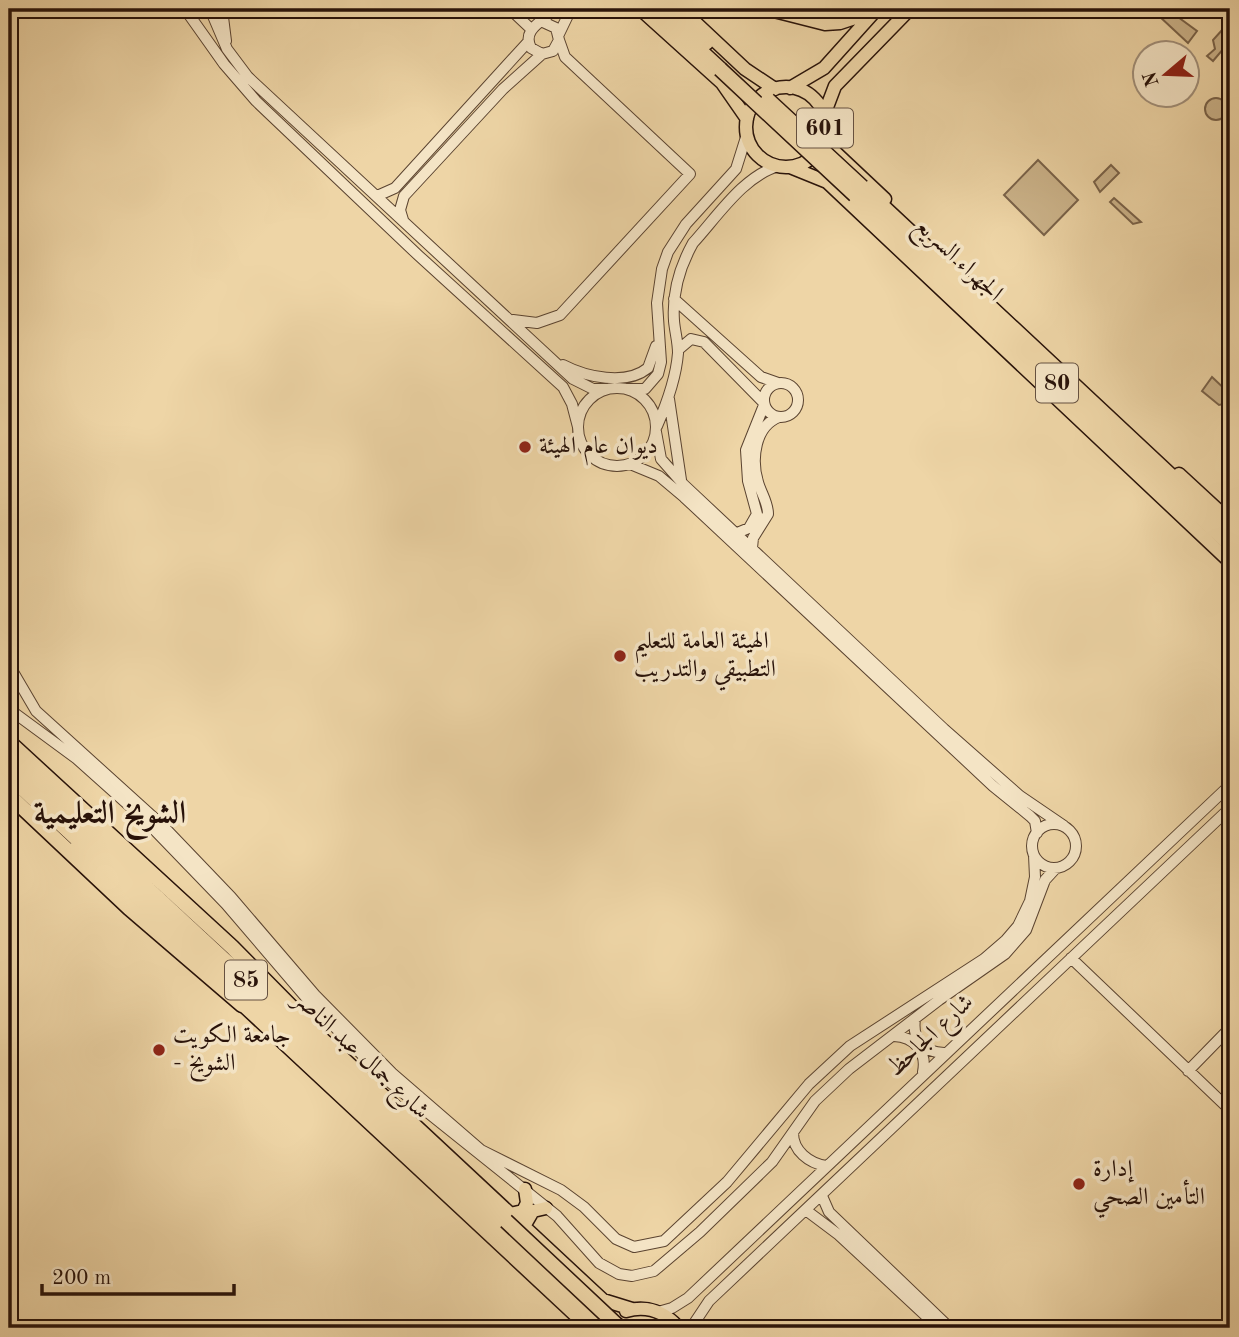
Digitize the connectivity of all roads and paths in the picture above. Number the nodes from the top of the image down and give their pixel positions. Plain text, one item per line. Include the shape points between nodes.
1 (186, 9) edge
2 (199, 9) edge
3 (210, 9) edge
4 (222, 9) edge
5 (510, 9) edge
6 (555, 9) edge
7 (571, 9) edge
8 (640, 9) edge
9 (655, 9) edge
10 (670, 9) edge
11 (681, 9) edge
12 (766, 9) edge
13 (910, 9) edge
14 (876, 11) edge
15 (543, 22) junction
16 (531, 29) junction
17 (559, 37) junction
18 (528, 43) junction
19 (227, 49) junction
20 (545, 54) junction
21 (565, 57) junction
22 (830, 61) junction
23 (853, 65) junction
24 (244, 80) junction
25 (790, 88) junction
26 (775, 89) junction
27 (265, 93) junction
28 (256, 101) junction
29 (824, 115) junction
30 (747, 119) junction
31 (825, 133) junction
32 (747, 134) junction
33 (784, 166) junction
34 (407, 175) junction
35 (416, 183) junction
36 (377, 196) junction
37 (404, 220) junction
38 (686, 224) junction
39 (699, 236) junction
40 (674, 299) junction
41 (509, 318) junction
42 (657, 322) junction
43 (498, 328) junction
44 (678, 350) junction
45 (556, 361) junction
46 (778, 383) junction
47 (608, 388) junction
48 (627, 389) junction
49 (669, 399) junction
50 (764, 404) junction
51 (779, 417) junction
52 (578, 427) junction
53 (656, 429) junction
54 (630, 464) junction
55 (682, 484) junction
56 (1230, 522) edge
57 (1230, 531) edge
58 (738, 538) junction
59 (1230, 545) edge
60 (752, 548) junction
61 (1230, 562) edge
62 (845, 642) junction
63 (10, 670) edge
64 (9, 709) edge
65 (9, 742) edge
66 (9, 747) edge
67 (9, 760) edge
68 (9, 776) edge
69 (1230, 785) edge
70 (9, 786) edge
71 (9, 795) edge
72 (1230, 808) edge
73 (1064, 826) junction
74 (1037, 833) junction
75 (1034, 855) junction
76 (1056, 868) junction
77 (1071, 958) junction
78 (291, 973) junction
79 (1031, 973) junction
80 (1042, 988) junction
81 (305, 990) junction
82 (915, 1019) junction
83 (1230, 1028) edge
84 (269, 1029) junction
85 (894, 1036) junction
86 (323, 1039) junction
87 (850, 1045) junction
88 (944, 1053) junction
89 (840, 1054) junction
90 (861, 1060) junction
91 (849, 1069) junction
92 (1188, 1071) junction
93 (923, 1072) junction
94 (1230, 1110) edge
95 (793, 1132) junction
96 (783, 1147) junction
97 (826, 1166) junction
98 (810, 1181) junction
99 (525, 1189) junction
100 (822, 1196) junction
101 (697, 1207) junction
102 (546, 1208) junction
103 (807, 1211) junction
104 (510, 1214) junction
105 (825, 1217) junction
106 (685, 1218) junction
107 (711, 1221) junction
108 (528, 1230) junction
109 (758, 1230) junction
110 (701, 1232) junction
111 (770, 1245) junction
112 (632, 1309) junction
113 (658, 1312) junction
114 (589, 1328) edge
115 (603, 1328) edge
116 (620, 1328) edge
117 (679, 1328) edge
118 (691, 1328) edge
119 (939, 1328) edge
120 (950, 1328) edge

1 - 2 street
1 - 24 street
3 - 19 street
4 - 19 street
5 - 16 street
6 - 15 street
7 - 17 street
8 - 30 main road via 722,83
9 - 59 highway, الجهراء السريع / 80, bridge
10 - 57 highway, الجهراء السريع / 80, bridge
11 - 26 main road via 745,69
12 - 14 main road via 825,23
13 - 23 main road, 601
14 - 22 main road, 601
15 - 16 street
15 - 17 street
16 - 18 street
17 - 20 street
17 - 21 street
18 - 20 street
18 - 34 street
19 - 24 street
20 - 21 street
20 - 35 street via 503,89
21 - 41 street via 690,174 560,315 537,323
22 - 23 main road via 829,70 835,74
22 - 25 main road, 601 via 818,74
23 - 29 main road, 601 via 830,94
24 - 27 street
24 - 28 street
25 - 26 main road, 601
25 - 29 main road, 601 via 811,96
26 - 30 main road, 601 via 757,100
27 - 28 street
27 - 36 street
28 - 43 street
29 - 31 main road, 601
30 - 32 main road
31 - 33 main road, 601 via 816,153 804,162
31 - 56 main road, الجهراء السريع via 835,152
32 - 33 main road, 601 via 755,152
32 - 38 street via 736,169
33 - 39 street via 759,174
33 - 61 main road, الجهراء السريع via 827,182
34 - 35 street
34 - 36 street via 395,188
35 - 37 street via 401,201
36 - 37 street
37 - 41 street
38 - 39 street
38 - 42 street via 662,269
39 - 40 street via 678,275
40 - 44 street
40 - 46 street via 761,377
41 - 43 street
41 - 45 street
42 - 45 street via 656,353 641,374 596,376
42 - 48 street via 659,374 645,389
43 - 52 street via 563,387
44 - 49 street
44 - 50 street via 691,339 704,342
45 - 47 street via 584,385
46 - 50 street via 769,388
46 - 51 street via 794,388 799,400 795,411
47 - 48 street
47 - 52 street via 586,402
48 - 53 street via 648,402
49 - 53 street
49 - 55 street
50 - 51 street
50 - 58 street via 746,450 747,481 757,514
51 - 60 street via 765,427 757,446 755,471 768,514
52 - 54 street via 582,444 598,461 609,466
53 - 54 street via 649,451
53 - 55 street via 661,459
54 - 58 street via 667,482
55 - 58 street
58 - 60 street
58 - 62 street
60 - 62 street
62 - 73 street via 1000,778
62 - 74 street via 1030,816
63 - 78 street via 36,711 163,826 232,897
64 - 78 street via 143,818
65 - 86 highway via 232,947
66 - 86 main road
67 - 116 highway, شارع جمال عبد الناصر / 85, bridge
68 - 115 highway, شارع جمال عبد الناصر / 85
69 - 79 street, شارع الجاحظ
70 - 84 main road
71 - 84 highway
72 - 77 street, شارع الجاحظ
73 - 74 street via 1049,824
73 - 76 street via 1074,836 1077,848 1068,864
74 - 75 street
75 - 76 street
75 - 87 street via 1030,901 1006,940
76 - 82 street via 1045,880 1031,922 1013,946
77 - 80 street, شارع الجاحظ
77 - 92 street
78 - 81 street
79 - 80 street via 1041,977
79 - 88 street, شارع الجاحظ
80 - 100 street, شارع الجاحظ
81 - 99 street via 413,1104
81 - 106 street via 481,1150 561,1190 616,1239 634,1247 656,1245
82 - 85 street
82 - 88 street via 920,1044
83 - 92 street
84 - 114 main road
85 - 90 street
85 - 93 street via 909,1039 920,1048
86 - 104 main road
87 - 89 street
87 - 90 street via 854,1057
88 - 93 street, شارع الجاحظ
89 - 91 street via 849,1061
89 - 101 street via 727,1182
90 - 91 street
91 - 95 street via 815,1101
92 - 94 street
93 - 97 street, شارع الجاحظ
95 - 96 street
95 - 97 street via 796,1147 810,1161
96 - 98 street via 806,1165
96 - 107 street
97 - 98 street, شارع الجاحظ
98 - 109 street, شارع الجاحظ
99 - 102 street
99 - 104 main road via 523,1211
100 - 103 street, شارع الجاحظ
100 - 105 street
101 - 106 street
101 - 107 street via 702,1219
102 - 108 main road via 529,1214
102 - 110 street via 599,1263 619,1274 654,1271
103 - 105 street
103 - 111 street, شارع الجاحظ
104 - 108 main road
105 - 119 street
105 - 120 street
106 - 110 street via 698,1223
107 - 110 street
108 - 112 main road via 603,1300
109 - 111 street
109 - 113 street, شارع الجاحظ via 683,1301
111 - 118 street, شارع الجاحظ via 703,1307
112 - 113 main road
112 - 115 main road
113 - 117 main road

